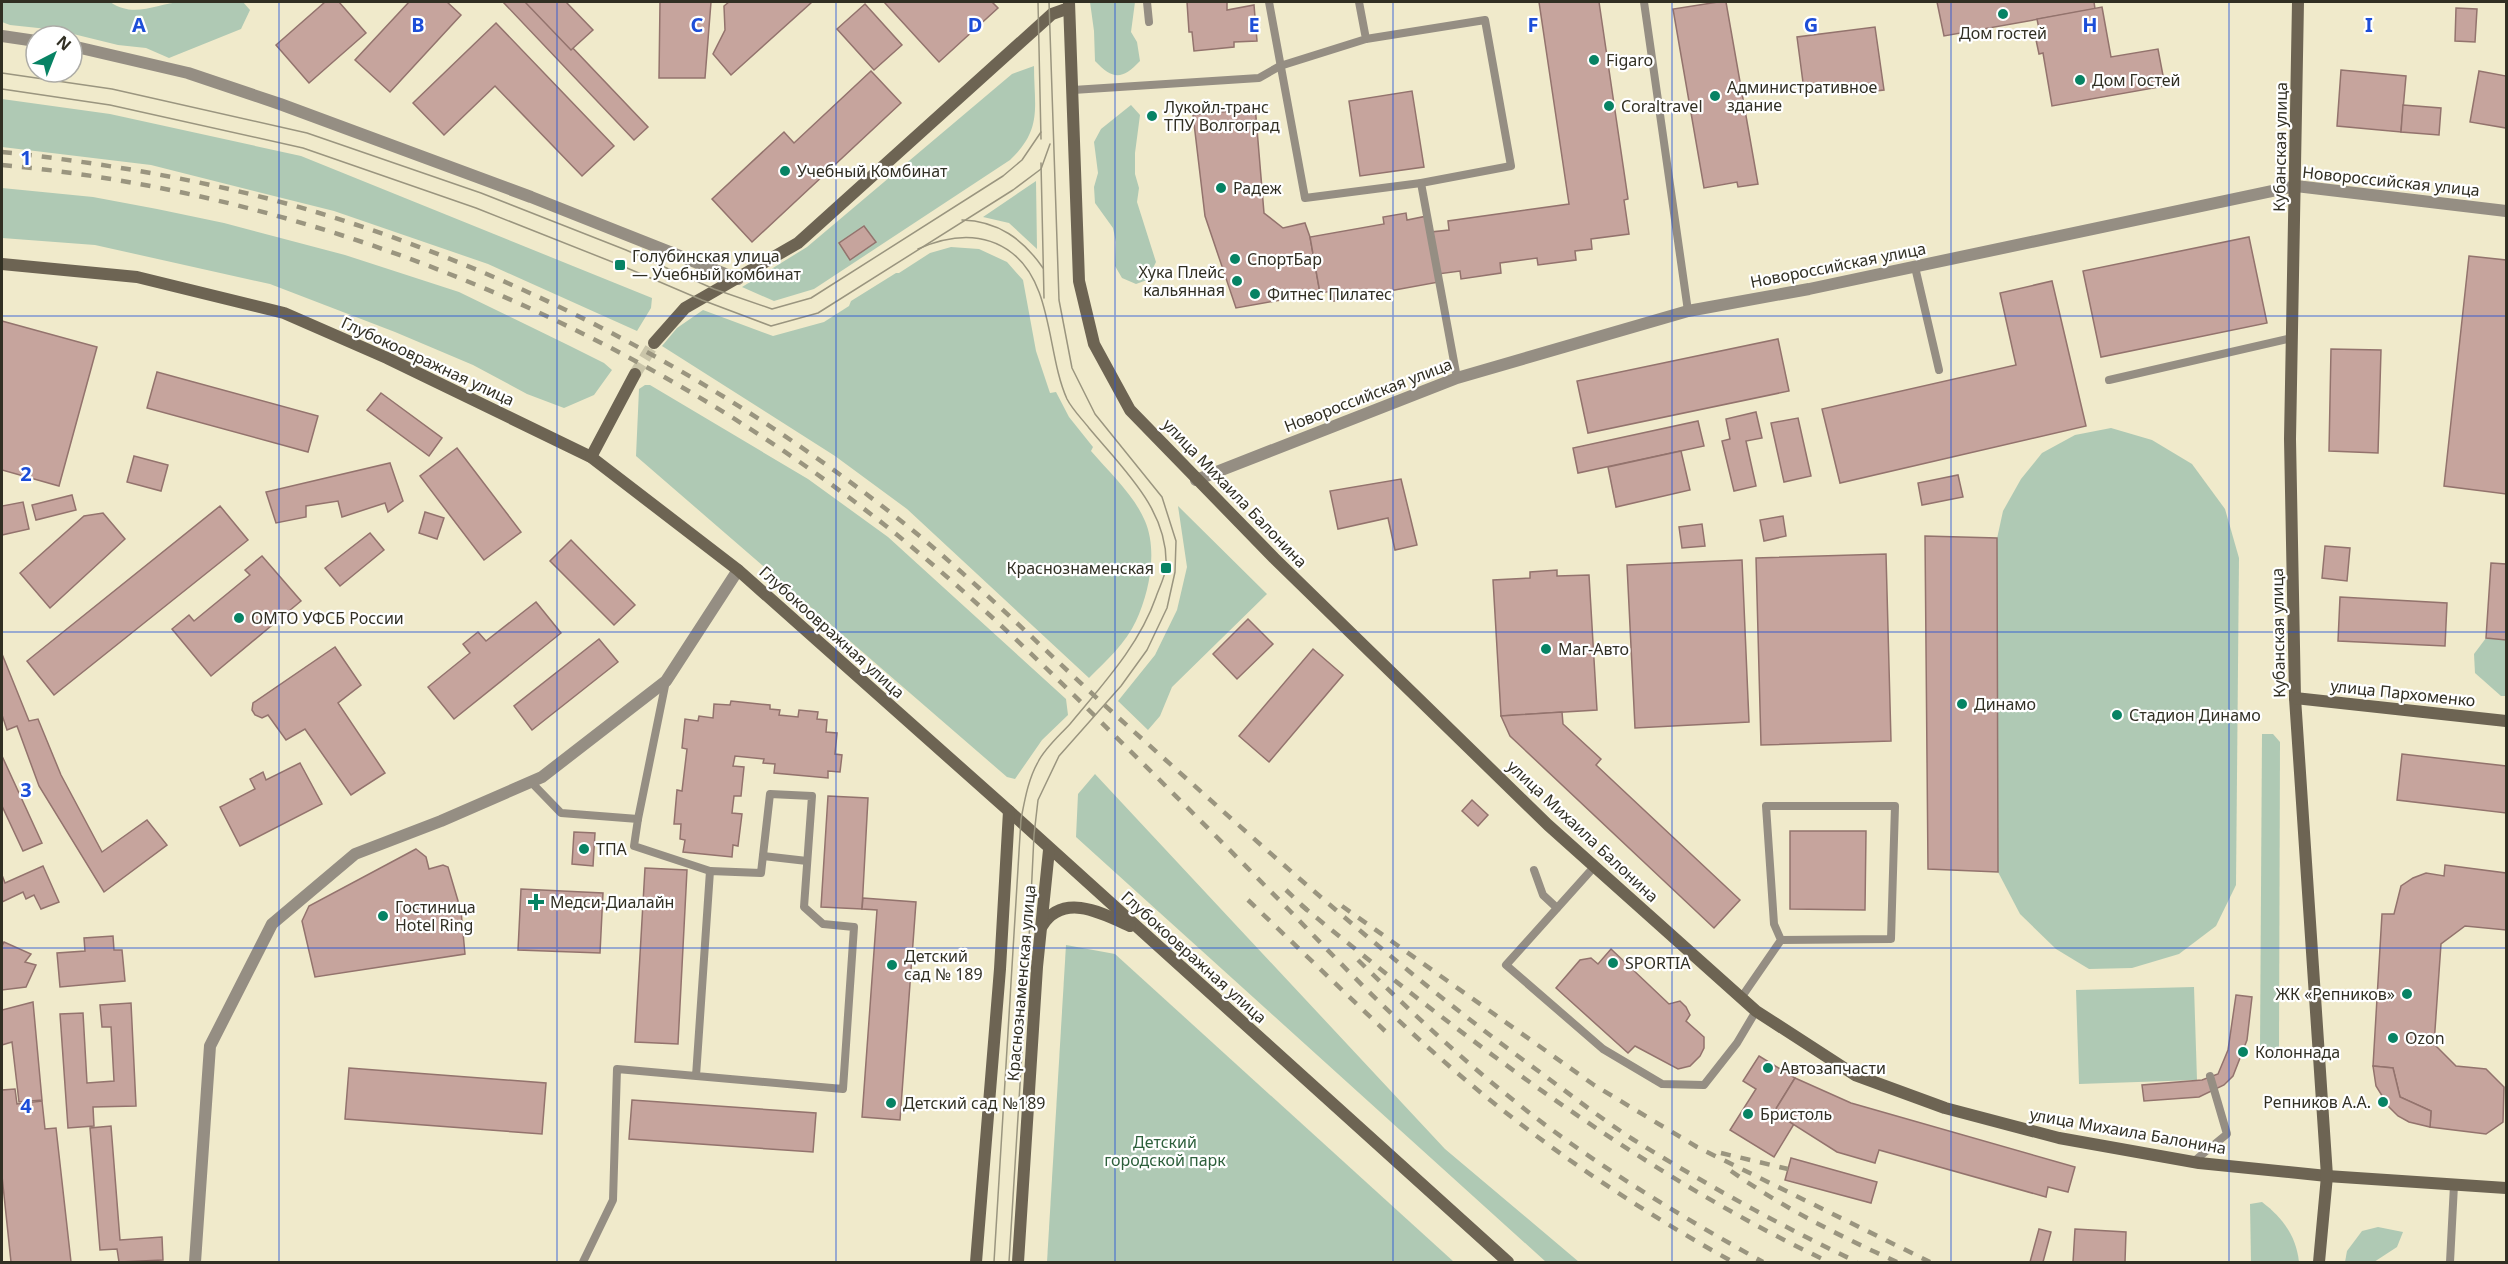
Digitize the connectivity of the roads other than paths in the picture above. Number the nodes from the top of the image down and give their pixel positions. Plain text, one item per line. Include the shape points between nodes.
1 (1147, 2) edge
2 (1269, 2) edge
3 (1359, 2) edge
4 (1644, 2) edge
5 (2298, 2) edge
6 (1069, 5) edge
7 (1149, 22) dead end
8 (2, 36) edge
9 (24, 39) edge
10 (1366, 39) junction
11 (84, 49) edge
12 (1280, 66) junction
13 (1073, 90) junction
14 (1421, 183) junction
15 (2296, 186) junction
16 (2506, 211) edge
17 (2, 264) edge
18 (1915, 267) junction
19 (738, 279) junction
20 (1688, 311) junction
21 (2292, 338) junction
22 (654, 343) tunnel mouth
23 (1939, 370) dead end
24 (635, 374) tunnel mouth
25 (1457, 378) junction
26 (2109, 380) dead end
27 (591, 457) junction
28 (1196, 480) junction
29 (738, 570) junction
30 (666, 681) junction
31 (2295, 698) junction
32 (2506, 721) edge
33 (531, 782) junction
34 (1009, 812) junction
35 (638, 819) junction
36 (1049, 850) junction
37 (763, 856) junction
38 (807, 861) junction
39 (1594, 867) junction
40 (1534, 870) dead end
41 (710, 871) junction
42 (1557, 908) junction
43 (1041, 927) junction
44 (1142, 932) junction
45 (1781, 940) junction
46 (1741, 998) junction
47 (1756, 1011) junction
48 (696, 1076) junction
49 (2210, 1076) dead end
50 (2193, 1161) junction
51 (2327, 1176) junction
52 (2454, 1185) junction
53 (2506, 1188) edge
54 (195, 1263) edge
55 (583, 1263) edge
56 (976, 1263) edge
57 (1018, 1263) edge
58 (1508, 1263) edge
59 (2319, 1263) edge
60 (2450, 1263) edge

1 - 7 lane
2 - 12 lane
3 - 10 lane
4 - 20 lane
5 - 15 main road, Кубанская улица
6 - 13 main road, улица Михаила Балонина
6 - 19 main road via 1052,14 798,243
8 - 9 street
10 - 12 lane
10 - 14 lane via 1485,20 1511,166
11 - 19 street via 188,73 280,104
12 - 13 lane via 1259,78
12 - 14 lane via 1305,198
13 - 28 main road, улица Михаила Балонина via 1079,281 1094,345 1130,410
14 - 25 lane
15 - 16 street, Новороссийская улица
15 - 18 street, Новороссийская улица
15 - 21 main road, Кубанская улица
17 - 27 main road, Глубокоовражная улица via 137,277 284,313
18 - 20 street, Новороссийская улица
18 - 23 lane
19 - 22 main road via 685,308
20 - 25 street, Новороссийская улица
21 - 26 lane
21 - 31 main road, Кубанская улица
24 - 27 main road
25 - 28 street, Новороссийская улица
27 - 29 main road, Глубокоовражная улица
28 - 39 main road, улица Михаила Балонина
29 - 30 street
29 - 34 main road, Глубокоовражная улица
30 - 33 street
30 - 35 lane
31 - 32 main road, улица Пархоменко
31 - 51 main road, Кубанская улица
33 - 35 lane via 561,813
33 - 54 street via 355,854 272,924 210,1046
34 - 36 main road, Глубокоовражная улица
34 - 56 main road, Краснознаменская улица
35 - 41 lane via 634,846
36 - 43 main road, Краснознаменская улица
36 - 44 main road, Глубокоовражная улица
37 - 38 lane
37 - 38 lane via 770,794 812,796
37 - 41 lane via 761,873
38 - 48 lane via 804,907 823,924 854,927 843,1089
39 - 42 lane
39 - 46 main road, улица Михаила Балонина
40 - 42 lane via 1543,895
41 - 48 lane
42 - 47 lane via 1506,965 1603,1049 1662,1084 1704,1085
43 - 44 main road via 1055,911 1078,907 1103,913
43 - 57 main road, Краснознаменская улица
44 - 58 main road, Глубокоовражная улица
45 - 45 lane via 1774,924 1766,806 1895,806 1891,939
45 - 46 lane
46 - 47 main road, улица Михаила Балонина
47 - 50 main road, улица Михаила Балонина via 1855,1075 1945,1108 2059,1138
48 - 55 lane via 617,1070 613,1200
49 - 50 lane via 2227,1134
50 - 51 main road, улица Михаила Балонина
51 - 52 main road, улица Михаила Балонина
51 - 59 main road, Кубанская улица
52 - 53 main road, улица Михаила Балонина
52 - 60 lane

